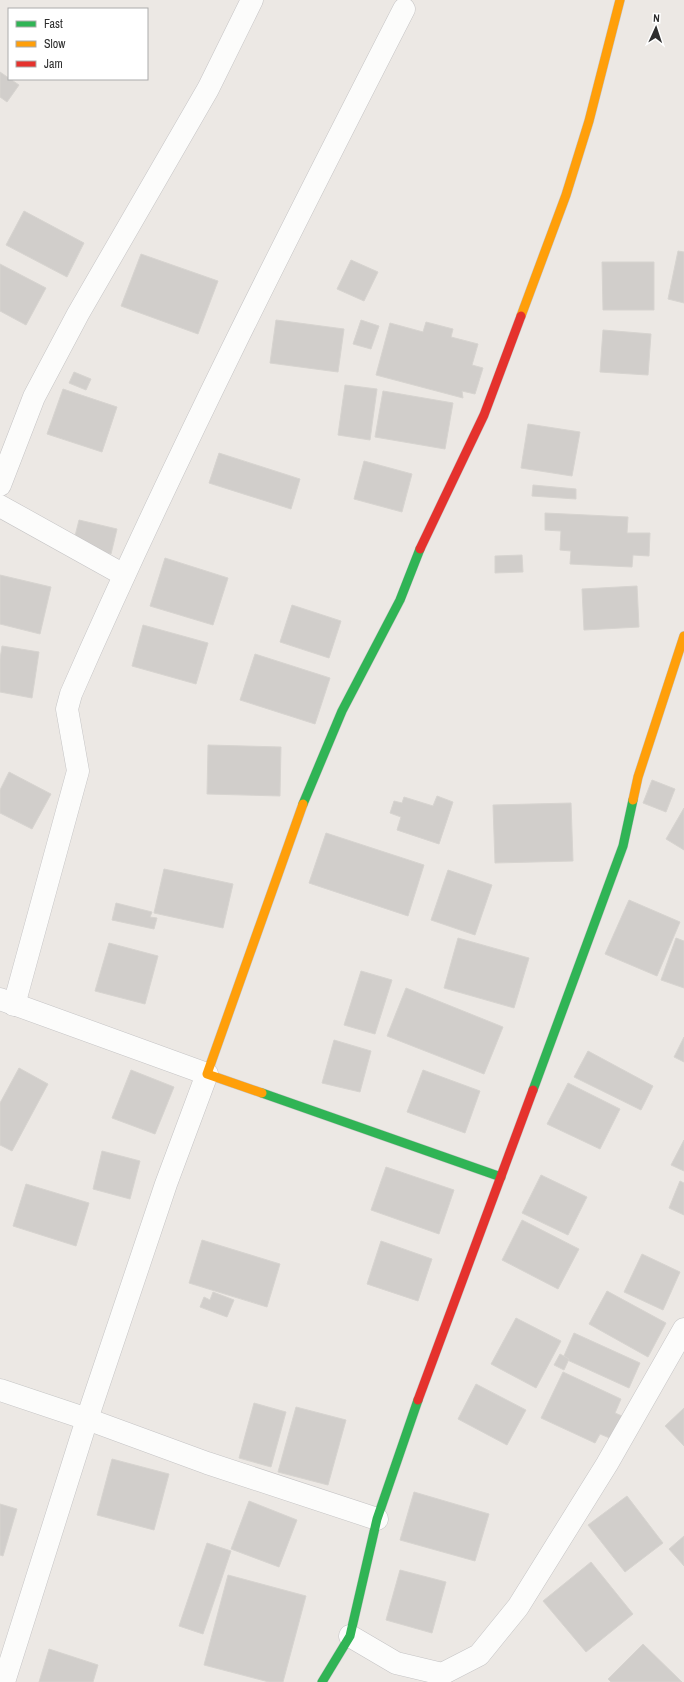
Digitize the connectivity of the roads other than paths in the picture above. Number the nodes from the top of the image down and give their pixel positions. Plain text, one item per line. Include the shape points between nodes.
1 (252, 0) edge
2 (620, 0) edge
3 (404, 9) dead end
4 (0, 485) edge
5 (0, 506) edge
6 (124, 575) junction
7 (684, 636) edge
8 (7, 1002) edge
9 (207, 1074) junction
10 (501, 1177) junction
11 (684, 1329) edge
12 (0, 1390) edge
13 (87, 1420) junction
14 (377, 1519) junction
15 (350, 1636) junction
16 (4, 1682) edge
17 (322, 1682) edge

1 - 4 street via 208,89 78,314 34,397
2 - 9 street via 589,122 566,195 484,415 421,546 400,600 342,711 301,810
3 - 6 street via 290,233 159,498
5 - 6 street
6 - 8 street via 71,694 67,709 78,771
7 - 10 street via 638,777 623,846
8 - 9 street
9 - 10 street
9 - 13 street via 166,1184
10 - 14 street via 428,1370
11 - 15 street via 607,1464 522,1601 480,1655 442,1674 396,1664
12 - 13 street
13 - 14 street
13 - 16 street
14 - 15 street
15 - 17 street

